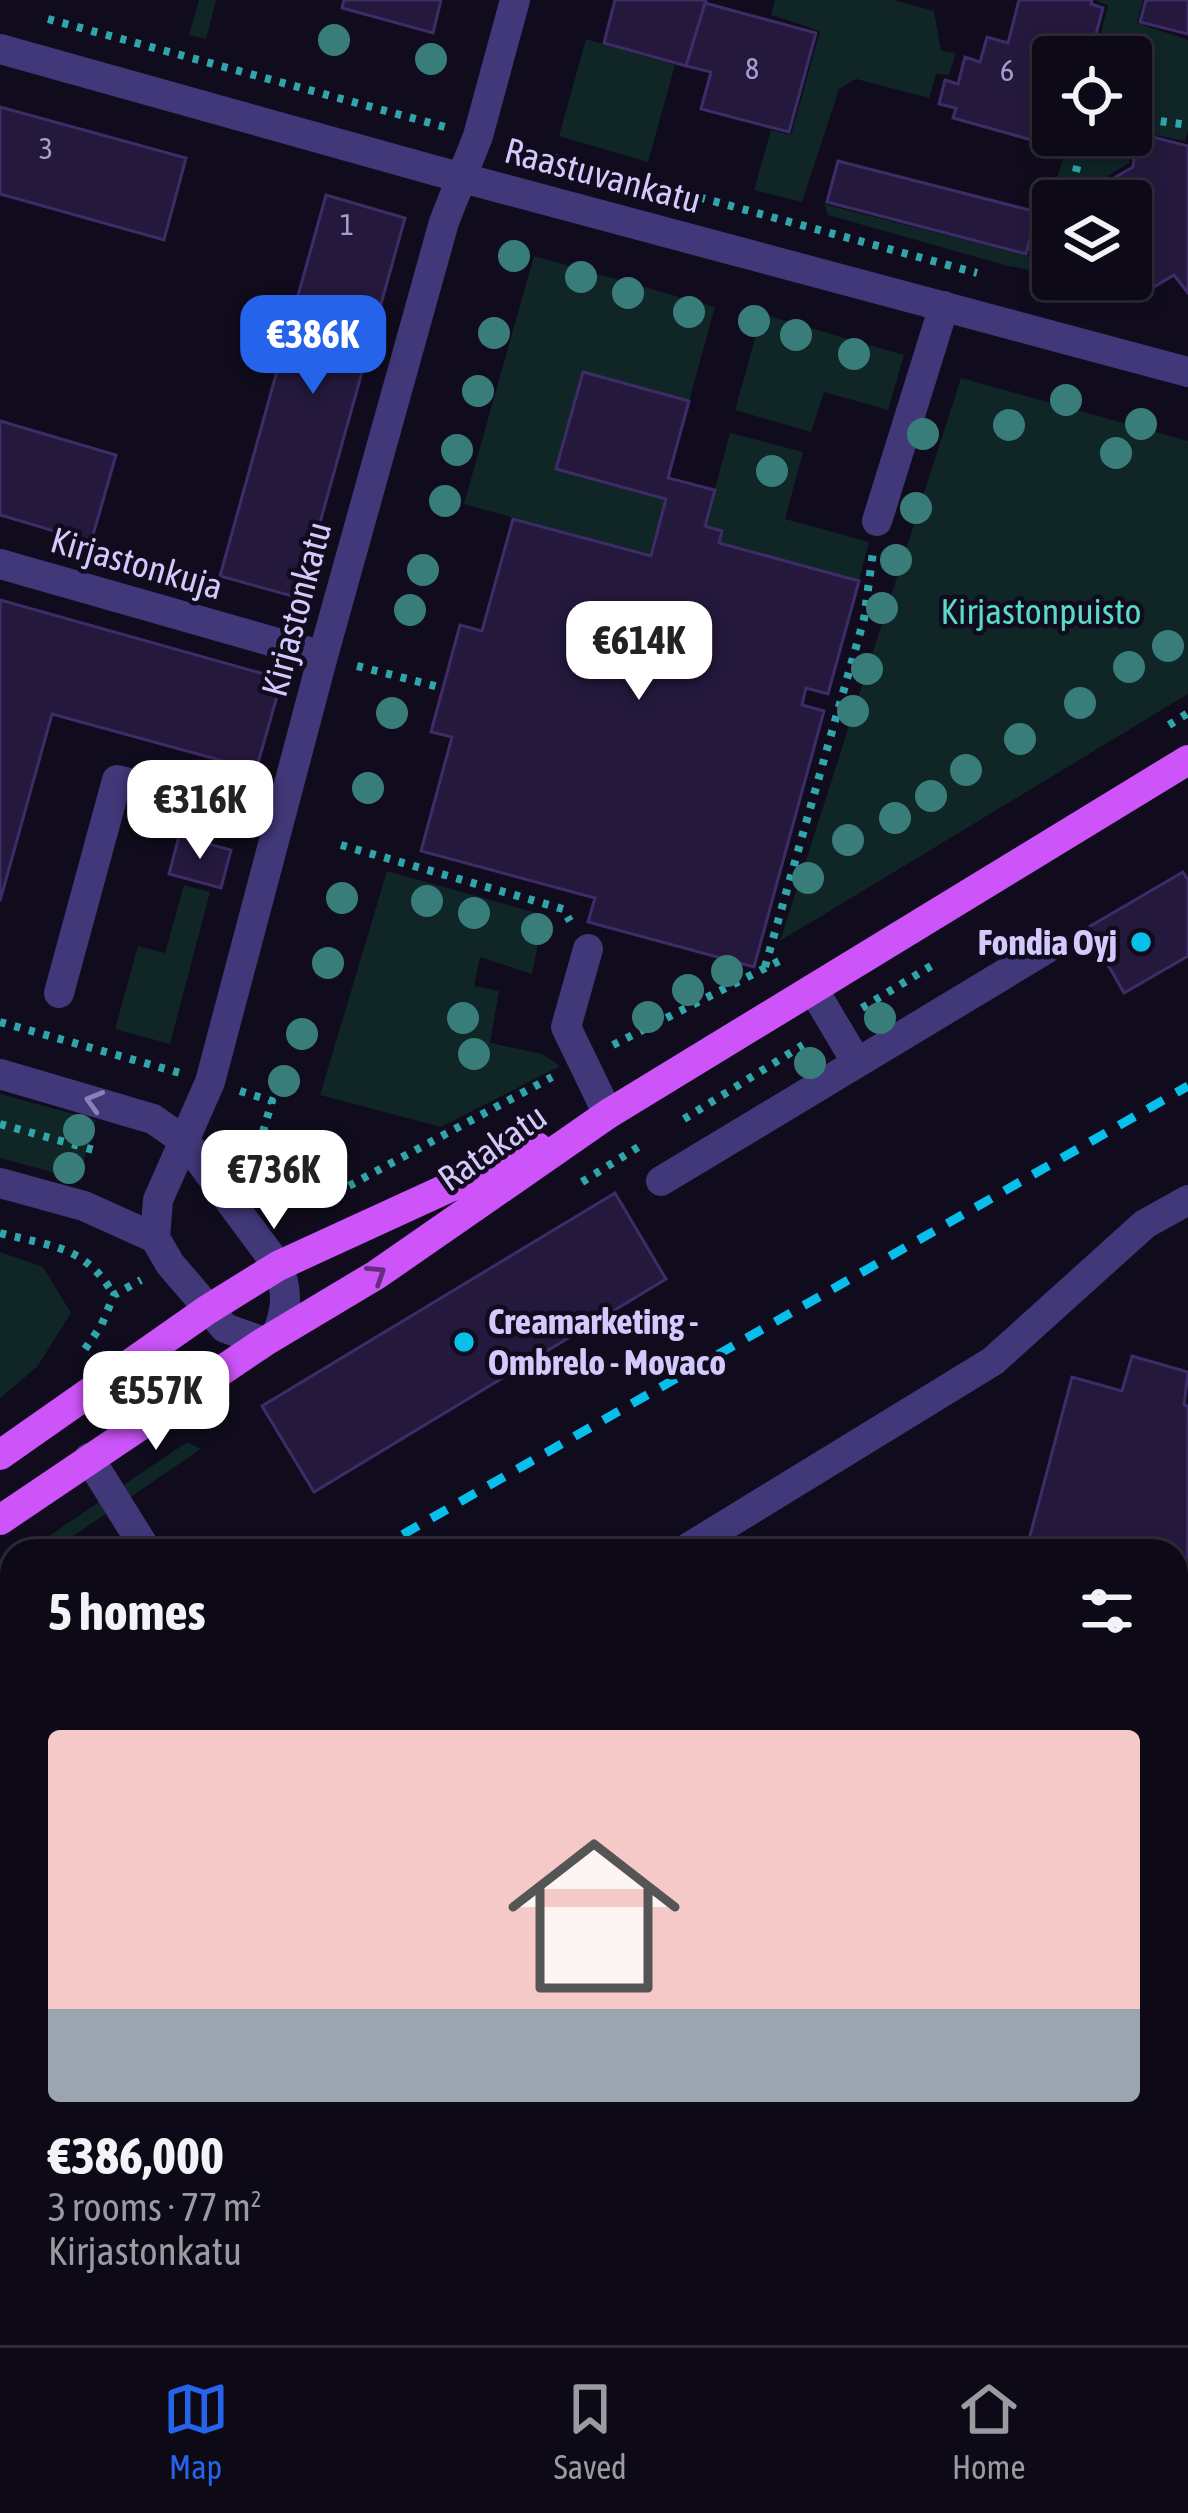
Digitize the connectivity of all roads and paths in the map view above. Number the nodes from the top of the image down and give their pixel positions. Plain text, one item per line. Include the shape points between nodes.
1 (515, 0) edge
2 (45, 19) dead end
3 (0, 49) edge
4 (1152, 120) edge
5 (1188, 125) edge
6 (478, 136) junction
7 (463, 178) junction
8 (981, 274) dead end
9 (1024, 285) dead end
10 (1032, 287) edge
11 (944, 306) junction
12 (1188, 372) edge
13 (877, 521) joint
14 (0, 564) edge
15 (322, 656) junction
16 (443, 688) dead end
17 (1185, 770) edge
18 (279, 820) junction
19 (341, 845) dead end
20 (588, 949) joint
21 (1046, 949) dead end
22 (932, 964) dead end
23 (765, 968) dead end
24 (812, 989) junction
25 (59, 993) dead end
26 (0, 1022) edge
27 (834, 1026) junction
28 (857, 1063) junction
29 (177, 1073) dead end
30 (0, 1074) edge
31 (272, 1101) dead end
32 (608, 1114) junction
33 (0, 1124) edge
34 (666, 1130) dead end
35 (186, 1142) junction
36 (646, 1142) dead end
37 (101, 1152) dead end
38 (661, 1180) dead end
39 (0, 1183) edge
40 (277, 1185) dead end
41 (568, 1191) dead end
42 (1188, 1200) edge
43 (0, 1233) edge
44 (155, 1238) junction
45 (278, 1266) junction
46 (114, 1295) dead end
47 (207, 1310) junction
48 (270, 1338) junction
49 (0, 1455) edge
50 (89, 1458) junction
51 (0, 1520) edge
52 (140, 1539) edge
53 (703, 1539) edge

1 - 6 street, Kirjastonkatu
2 - 6 path
3 - 7 street, Raastuvankatu
4 - 5 path
6 - 7 street, Kirjastonkatu
6 - 8 path
7 - 11 street, Raastuvankatu
7 - 15 street, Kirjastonkatu
9 - 10 path
11 - 12 street, Raastuvankatu
11 - 13 street
13 - 23 path via 863,619
14 - 15 street, Kirjastonkuja
15 - 16 path
15 - 18 street, Kirjastonkatu
17 - 24 main road, Ratakatu
18 - 25 street via 117,780
18 - 35 street, Kirjastonkatu via 210,1082
19 - 20 path via 563,909
20 - 32 street via 566,1027
21 - 28 street
22 - 27 path
24 - 27 street
24 - 32 main road, Ratakatu
26 - 29 path
27 - 28 street
27 - 34 path
28 - 38 street
35 -> 30 street via 153,1119
31 - 40 path via 261,1167
32 - 45 main road, Ratakatu
48 -> 32 main road, Ratakatu via 376,1276
33 - 37 path
35 - 44 street, Kirjastonkatu via 158,1200
35 - 45 street
36 - 41 path
39 - 44 street via 84,1206
42 - 53 street via 1145,1224 993,1361
43 - 46 path via 70,1252 97,1267
44 - 47 street
45 - 47 main road, Ratakatu
45 - 48 street via 286,1311
47 - 48 street via 225,1328
47 - 49 main road, Ratakatu
48 - 50 main road, Ratakatu
50 - 51 main road, Ratakatu
50 - 52 street

